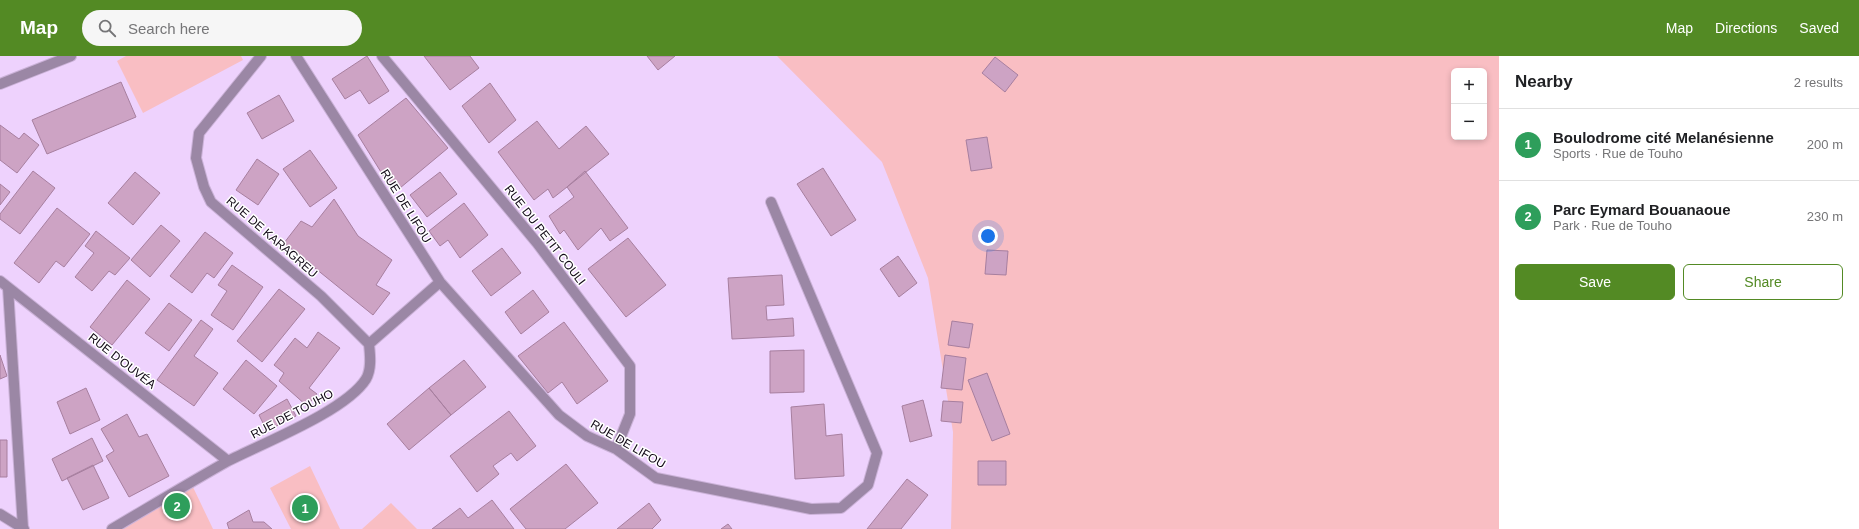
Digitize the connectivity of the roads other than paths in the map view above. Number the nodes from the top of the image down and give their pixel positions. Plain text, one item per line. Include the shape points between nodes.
1 (71, 56) edge
2 (261, 56) edge
3 (296, 56) edge
4 (382, 56) edge
5 (0, 84) edge
6 (771, 202) dead end
7 (440, 282) junction
8 (4, 285) edge
9 (369, 344) junction
10 (616, 449) junction
11 (228, 461) junction
12 (0, 514) edge
13 (24, 529) edge
14 (112, 529) edge

1 - 5 street
2 - 9 street, RUE DE KARAGREU via 199,133 196,158 204,187 211,202 321,296
3 - 7 street, RUE DE LIFOU
4 - 10 street, RUE DU PETIT COULI via 538,243 630,366 630,414
6 - 10 street, RUE DE LIFOU via 876,453 868,485 841,508 811,509 656,478
7 - 9 street
7 - 10 street, RUE DE LIFOU via 558,415 587,436
8 - 11 street, RUE D'OUVÉA
8 - 13 street
9 - 11 street, RUE DE TOUHO via 371,359 367,379 346,400
11 - 14 street, RUE DE TOUHO
12 - 13 street

